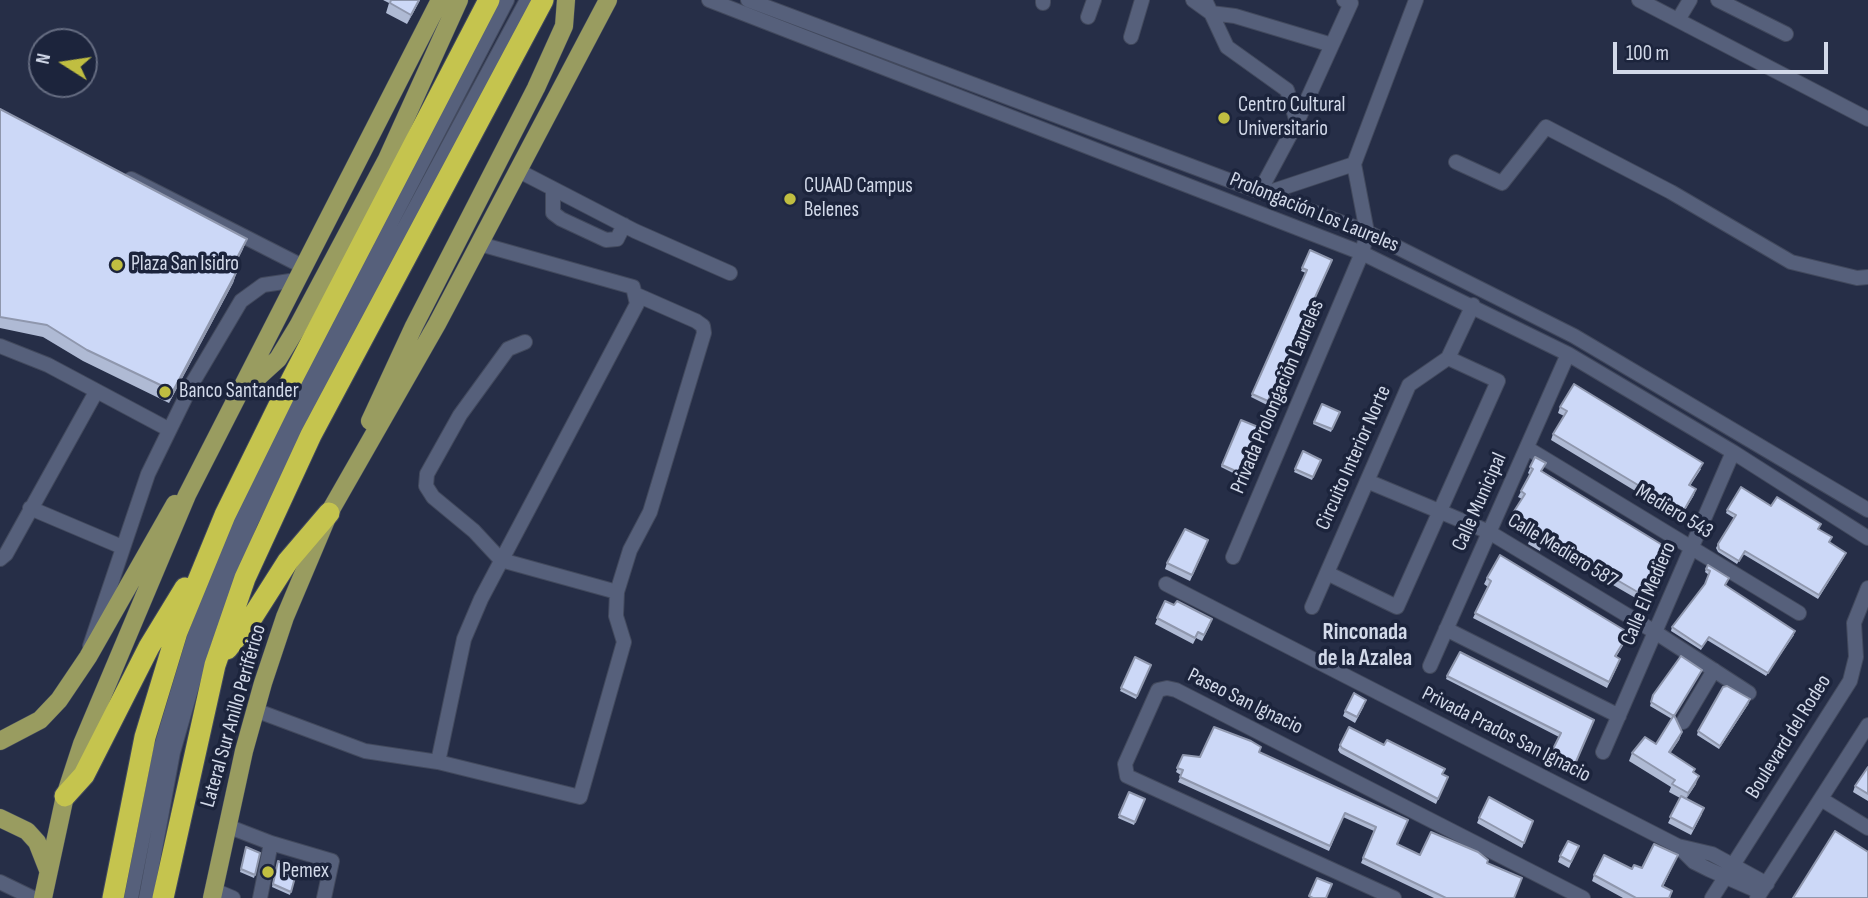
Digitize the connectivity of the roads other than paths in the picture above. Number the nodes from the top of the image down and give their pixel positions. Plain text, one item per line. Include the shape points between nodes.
1 (440, 0) edge
2 (459, 0) edge
3 (489, 0) edge
4 (507, 0) edge
5 (527, 0) edge
6 (543, 0) edge
7 (566, 0) edge
8 (608, 0) edge
9 (709, 0) edge
10 (748, 0) edge
11 (1094, 0) edge
12 (1142, 0) edge
13 (1193, 0) edge
14 (1416, 0) edge
15 (1639, 0) edge
16 (1690, 0) edge
17 (1718, 0) edge
18 (1348, 1) edge
19 (1208, 7) edge
20 (1088, 17) dead end
21 (1678, 20) junction
22 (1786, 34) dead end
23 (1131, 37) dead end
24 (1332, 45) junction
25 (1868, 119) edge
26 (1071, 120) junction
27 (1297, 122) junction
28 (1065, 136) junction
29 (1456, 162) dead end
30 (1354, 164) junction
31 (519, 172) junction
32 (119, 173) edge
33 (553, 191) junction
34 (1263, 192) junction
35 (624, 225) junction
36 (1367, 232) junction
37 (480, 244) junction
38 (1362, 253) junction
39 (730, 273) dead end
40 (301, 274) junction
41 (1868, 276) edge
42 (638, 295) junction
43 (1473, 305) junction
44 (525, 342) dead end
45 (0, 346) edge
46 (1568, 354) junction
47 (1448, 358) junction
48 (96, 391) junction
49 (239, 394) junction
50 (168, 429) junction
51 (1527, 448) junction
52 (364, 451) junction
53 (1733, 452) junction
54 (1367, 481) junction
55 (187, 495) junction
56 (30, 508) junction
57 (1868, 510) edge
58 (1440, 511) junction
59 (329, 513) junction
60 (225, 515) junction
61 (1489, 532) junction
62 (1868, 538) edge
63 (122, 547) junction
64 (1691, 548) junction
65 (1233, 557) dead end
66 (0, 559) edge
67 (501, 560) junction
68 (1327, 573) junction
69 (1166, 584) dead end
70 (1868, 587) edge
71 (617, 592) junction
72 (1312, 607) dead end
73 (1799, 613) dead end
74 (1446, 629) junction
75 (1655, 632) junction
76 (88, 657) junction
77 (215, 664) junction
78 (1430, 666) dead end
79 (1714, 670) junction
80 (1749, 693) dead end
81 (255, 710) junction
82 (1619, 716) junction
83 (1683, 722) dead end
84 (1868, 725) edge
85 (0, 741) edge
86 (1603, 752) dead end
87 (438, 762) junction
88 (65, 796) junction
89 (1821, 799) junction
90 (0, 818) edge
91 (227, 826) junction
92 (1868, 828) edge
93 (271, 842) junction
94 (48, 870) junction
95 (1729, 871) junction
96 (0, 882) edge
97 (1761, 891) edge
98 (213, 894) edge
99 (33, 898) edge
100 (43, 898) edge
101 (113, 898) edge
102 (131, 898) edge
103 (159, 898) edge
104 (233, 898) edge
105 (260, 898) edge
106 (324, 898) edge
107 (1395, 898) edge
108 (1583, 898) edge
109 (1712, 898) edge

1 - 40 main road
2 - 49 main road via 387,159 278,359
3 - 60 highway
4 - 102 street via 279,438 236,530 194,637 160,750
5 - 103 street via 251,522 204,644 173,752
6 - 77 highway via 284,491 245,578
7 - 52 main road via 561,35 380,397 365,431
8 - 31 main road, Lateral Sur Anillo Periférico
9 - 28 street, Prolongación Los Laureles
10 - 26 street, Prolongación Los Laureles
11 - 20 street
12 - 23 street
13 - 19 street
14 - 30 street
15 - 21 street
16 - 21 street
17 - 22 street
18 - 24 street
19 - 24 street
19 - 27 street via 1227,47 1287,90
21 - 25 street
24 - 27 street
26 - 28 street
26 - 34 street, Prolongación Los Laureles
27 - 34 street
28 - 38 street, Prolongación Los Laureles
29 - 41 street via 1502,183 1546,127 1791,262 1857,278
30 - 34 street
30 - 36 street
31 - 33 street
31 - 37 main road, Lateral Sur Anillo Periférico
32 - 40 street
33 - 35 street
33 - 35 street via 553,213 561,219 606,240 617,239
34 - 36 street, Prolongación Los Laureles
35 - 39 street
36 - 38 street, Privada Prolongación Laureles
36 - 57 street, Prolongación Los Laureles via 1574,335
37 - 42 street via 634,288
37 - 52 main road, Lateral Sur Anillo Periférico
38 - 43 street, Prolongación Los Laureles
38 - 65 street, Privada Prolongación Laureles
40 - 49 main road
40 - 50 street via 263,285 241,301
42 - 67 street
42 - 71 street via 696,321 704,332 650,512
43 - 46 street, Prolongación Los Laureles
43 - 47 street
44 - 67 street via 508,349 499,360 460,415 426,479 433,497
45 - 48 street via 26,354
46 - 51 street, Calle Municipal
46 - 53 street, Prolongación Los Laureles
47 - 54 street, Circuito Interior Norte via 1409,385
47 - 58 street via 1499,381
48 - 50 street
48 - 56 street
49 - 55 main road
50 - 63 street
51 - 61 street, Calle Municipal
51 - 64 street, Mediero 543
52 - 59 main road, Lateral Sur Anillo Periférico
53 - 62 street, Prolongación Los Laureles
53 - 64 street, Calle El Mediero
54 - 58 street, Calle Mediero 587
54 - 68 street, Circuito Interior Norte
55 - 76 main road via 170,508
55 - 88 main road via 82,744
56 - 63 street
56 - 66 street
58 - 61 street, Calle Mediero 587
58 - 68 street via 1398,607
59 - 77 highway via 288,561
59 - 81 main road, Lateral Sur Anillo Periférico via 285,617
60 - 88 highway via 149,647 85,775
60 - 101 highway via 177,632 145,737
61 - 74 street, Calle Municipal
61 - 75 street, Calle Mediero 587
63 - 76 street
64 - 73 street, Mediero 543
64 - 75 street, Calle El Mediero
67 - 71 street
67 - 87 street via 464,639
68 - 72 street, Circuito Interior Norte
69 - 95 street, Privada Prados San Ignacio via 1678,846 1694,862
70 - 95 street, Boulevard del Rodeo via 1854,623 1856,657 1850,681
71 - 87 street via 616,616 624,642 580,797
74 - 78 street, Calle Municipal
74 - 82 street
75 - 79 street, Calle Mediero 587
75 - 82 street, Calle El Mediero
76 - 85 main road via 59,701 40,720
77 - 103 highway
79 - 80 street, Calle Mediero 587
79 - 83 street
81 - 87 street via 365,751
81 - 91 main road, Lateral Sur Anillo Periférico
82 - 86 street, Calle El Mediero
84 - 89 street
88 - 94 main road
89 - 92 street
89 - 97 street
90 - 94 main road via 27,831 37,842
91 - 93 street
91 - 98 main road, Lateral Sur Anillo Periférico
93 - 105 street
93 - 106 street via 332,861
94 - 100 main road
95 - 97 street, Privada Prados San Ignacio
95 - 109 street, Boulevard del Rodeo
96 - 99 street
98 - 104 street
107 - 108 street, Paseo San Ignacio via 1127,776 1125,764 1158,690 1176,690

